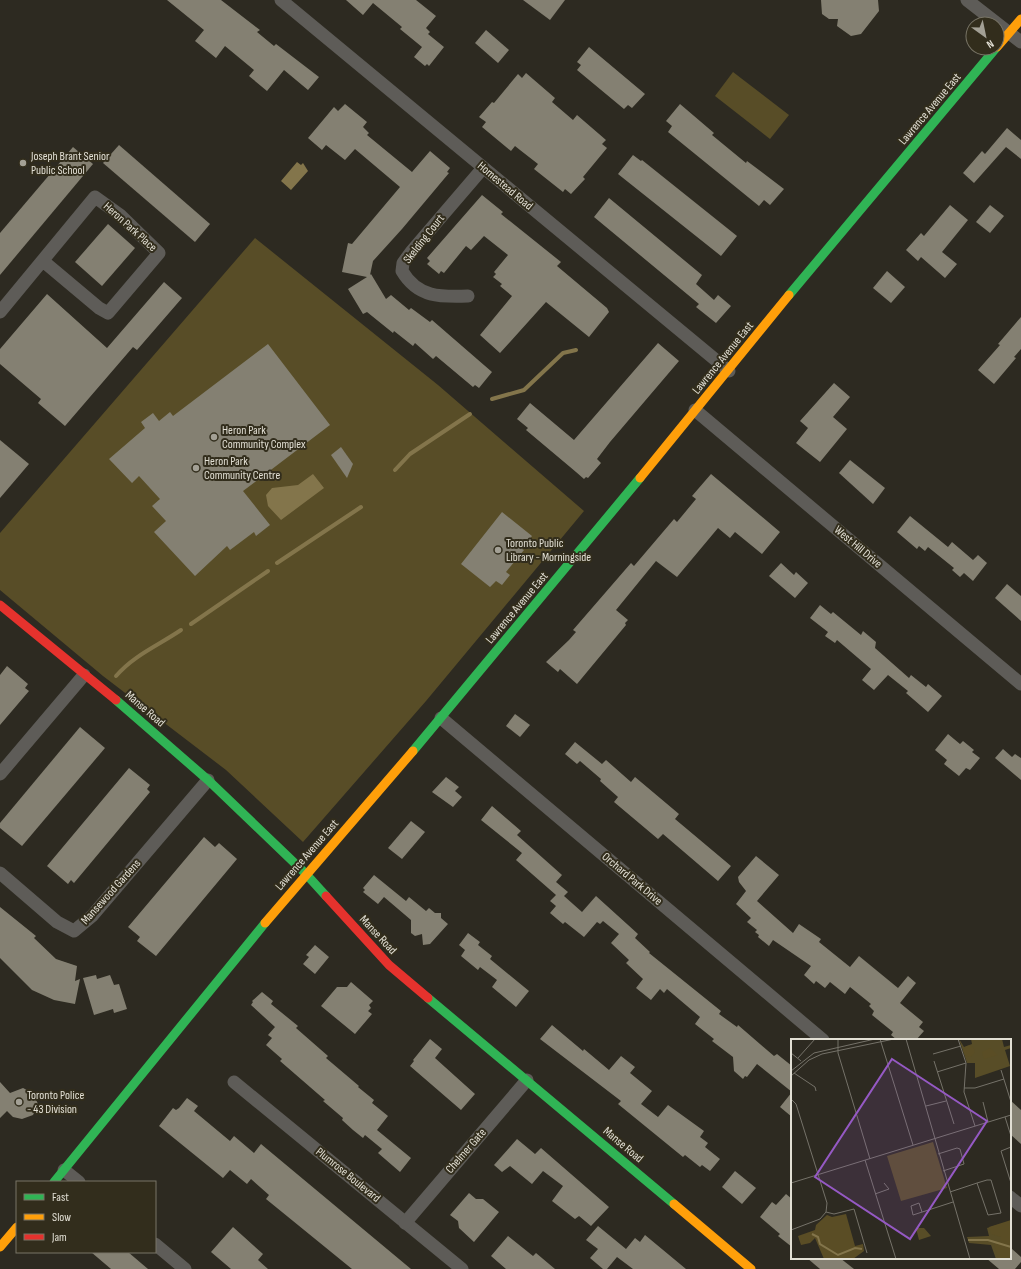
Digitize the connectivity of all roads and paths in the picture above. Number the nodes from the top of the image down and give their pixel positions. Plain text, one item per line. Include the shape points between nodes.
1 (282, 0) edge
2 (967, 0) edge
3 (1021, 20) edge
4 (1010, 33) junction
5 (1005, 39) edge
6 (1021, 42) edge
7 (990, 56) edge
8 (483, 168) junction
9 (43, 261) junction
10 (468, 296) dead end
11 (0, 312) edge
12 (728, 371) junction
13 (695, 410) junction
14 (0, 605) edge
15 (84, 675) junction
16 (1021, 684) edge
17 (441, 718) junction
18 (0, 774) edge
19 (208, 780) junction
20 (0, 873) edge
21 (306, 874) junction
22 (822, 1039) edge
23 (527, 1080) junction
24 (234, 1082) dead end
25 (64, 1170) junction
26 (55, 1181) edge
27 (78, 1181) edge
28 (1011, 1198) edge
29 (1021, 1206) edge
30 (406, 1223) junction
31 (16, 1228) edge
32 (156, 1245) edge
33 (0, 1247) edge
34 (185, 1269) edge
35 (462, 1269) edge
36 (751, 1269) edge

1 - 8 street, Homestead Road
2 - 4 street
3 - 4 main road, Lawrence Avenue East
4 - 5 main road, Lawrence Avenue East
4 - 6 street
7 - 12 main road, Lawrence Avenue East via 808,271
8 - 10 street, Skelding Court via 411,252 403,263 402,271 406,279 424,293 433,296
8 - 12 street, Homestead Road
9 - 9 street, Heron Park Place via 95,197 120,215 159,253 108,313
9 - 11 street, Heron Park Place
12 - 13 main road, Lawrence Avenue East
13 - 16 street, West Hill Drive
13 - 17 main road, Lawrence Avenue East
14 - 15 main road, Manse Road
15 - 18 street
15 - 19 main road, Manse Road
17 - 21 main road, Lawrence Avenue East
17 - 22 street, Orchard Park Drive
19 - 20 street, Mansewood Gardens via 92,916 74,931 57,922
19 - 21 main road, Manse Road
21 - 23 main road, Manse Road via 389,965
21 - 25 main road, Lawrence Avenue East
23 - 30 street, Chelmer Gate
23 - 36 main road, Manse Road
24 - 30 street, Plumrose Boulevard
25 - 26 main road, Lawrence Avenue East
25 - 27 street
28 - 29 street
30 - 35 street, Plumrose Boulevard
31 - 33 main road
32 - 34 street

